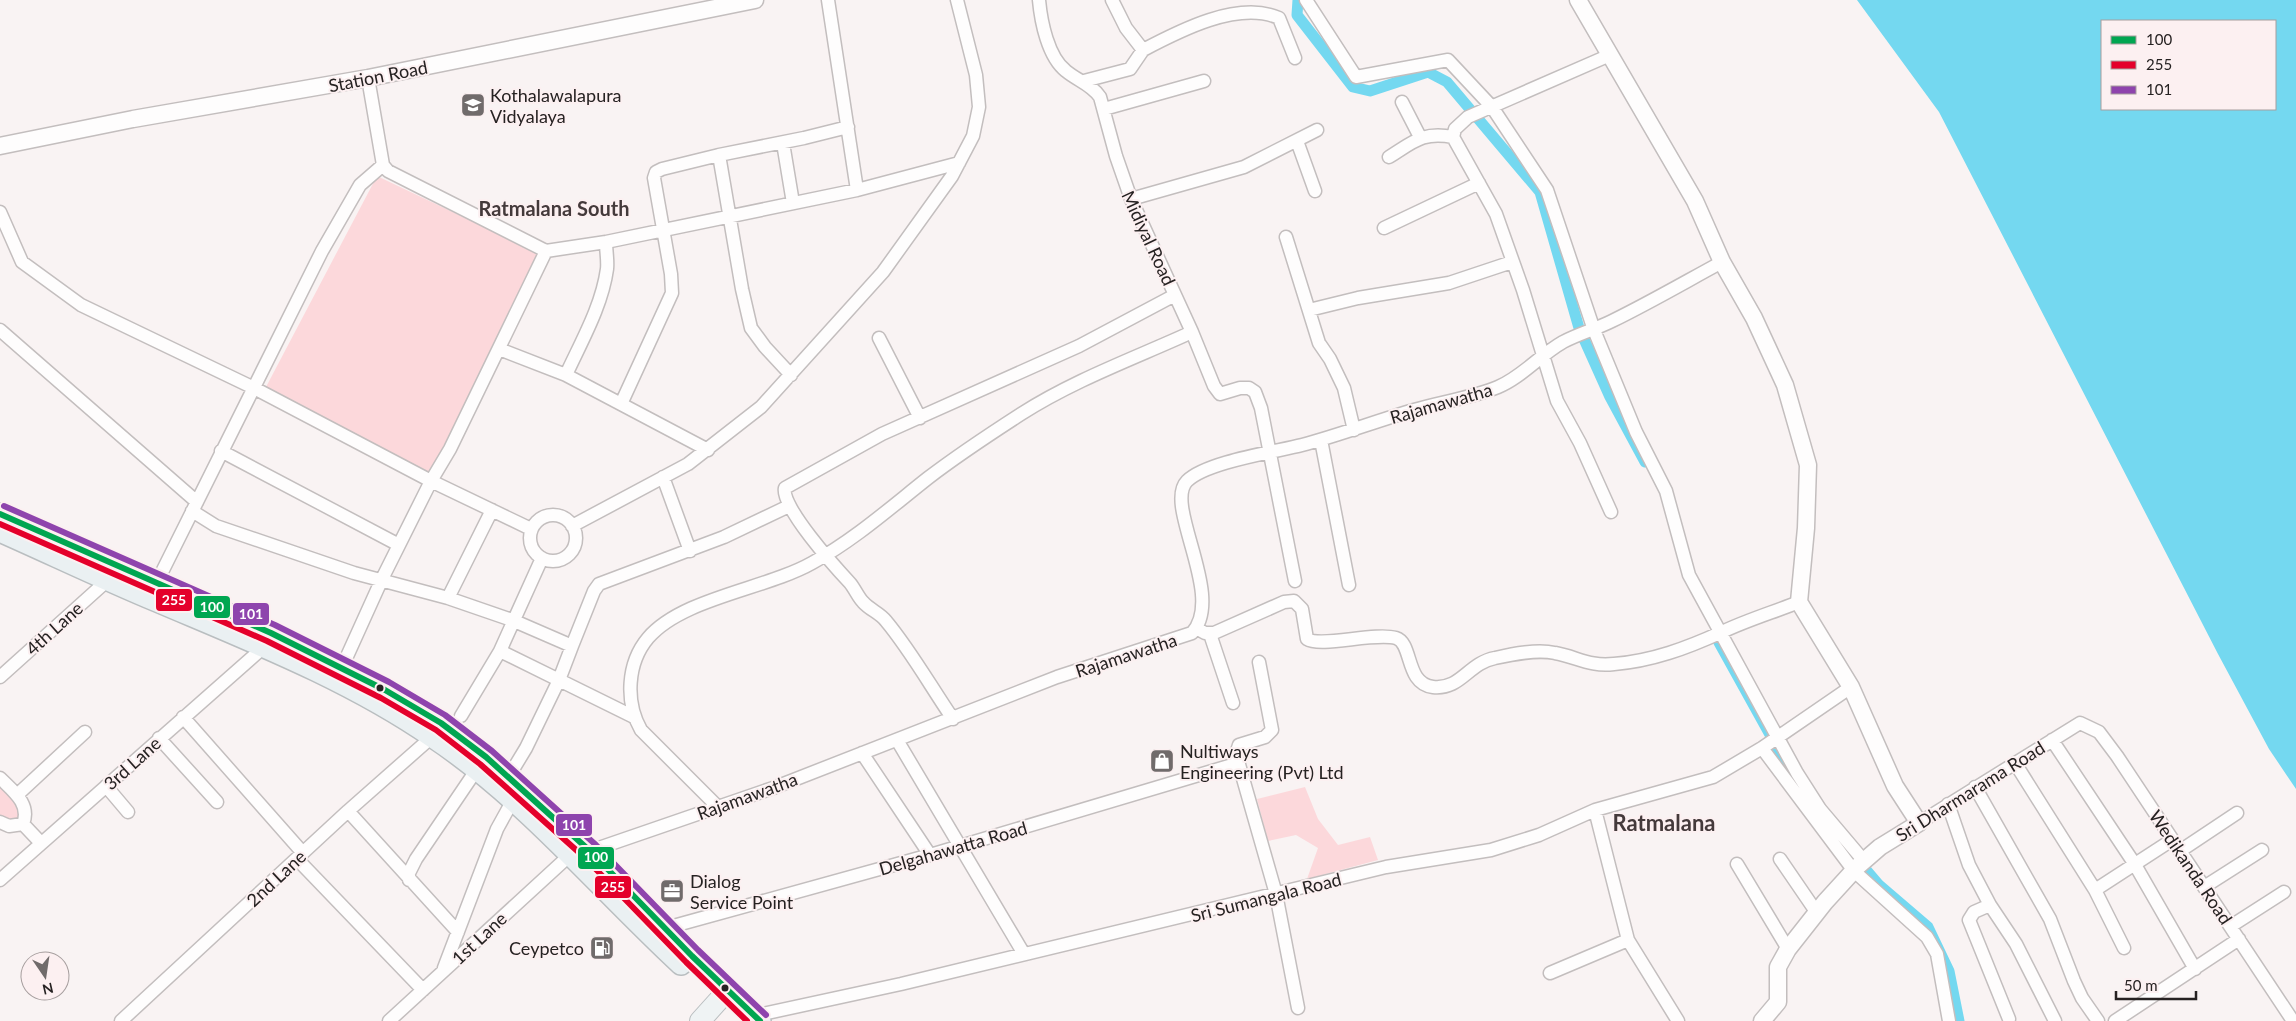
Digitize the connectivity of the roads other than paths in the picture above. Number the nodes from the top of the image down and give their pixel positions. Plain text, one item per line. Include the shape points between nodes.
1 (755, 0) edge
2 (828, 0) edge
3 (957, 0) edge
4 (1039, 0) edge
5 (1112, 0) edge
6 (1306, 0) edge
7 (1578, 0) edge
8 (1143, 50) junction
9 (1610, 55) junction
10 (1295, 58) dead end
11 (368, 78) junction
12 (1084, 81) junction
13 (1204, 81) dead end
14 (1402, 102) dead end
15 (1492, 107) junction
16 (1104, 109) junction
17 (848, 127) junction
18 (1317, 130) dead end
19 (1420, 137) junction
20 (1453, 137) junction
21 (1297, 141) junction
22 (783, 143) junction
23 (0, 146) edge
24 (719, 155) junction
25 (1389, 157) dead end
26 (959, 163) junction
27 (383, 165) junction
28 (1479, 183) junction
29 (857, 190) junction
30 (1315, 191) dead end
31 (1130, 199) junction
32 (792, 203) junction
33 (0, 212) edge
34 (728, 217) junction
35 (1384, 228) dead end
36 (662, 231) junction
37 (1286, 237) dead end
38 (606, 242) junction
39 (546, 251) junction
40 (1512, 262) junction
41 (1722, 262) junction
42 (1175, 295) junction
43 (1309, 310) junction
44 (0, 330) edge
45 (1592, 331) junction
46 (1192, 332) junction
47 (879, 338) dead end
48 (499, 349) junction
49 (1543, 355) junction
50 (566, 375) junction
51 (791, 375) junction
52 (254, 388) junction
53 (621, 404) junction
54 (920, 418) junction
55 (1354, 430) junction
56 (1321, 440) junction
57 (708, 450) junction
58 (221, 451) junction
59 (1271, 453) junction
60 (664, 477) junction
61 (431, 482) junction
62 (195, 506) junction
63 (789, 506) junction
64 (492, 510) junction
65 (1611, 512) dead end
66 (0, 514) edge
67 (572, 526) junction
68 (531, 529) junction
69 (0, 531) edge
70 (400, 545) junction
71 (690, 551) junction
72 (825, 556) junction
73 (542, 558) junction
74 (109, 579) junction
75 (382, 579) junction
76 (1295, 581) dead end
77 (156, 584) junction
78 (1349, 584) dead end
79 (448, 598) junction
80 (1799, 602) junction
81 (512, 620) junction
82 (1196, 628) junction
83 (1210, 634) junction
84 (1715, 635) junction
85 (265, 646) junction
86 (572, 646) junction
87 (500, 651) junction
88 (1259, 662) dead end
89 (339, 674) junction
90 (0, 677) edge
91 (559, 680) junction
92 (1851, 688) junction
93 (1232, 703) dead end
94 (183, 717) junction
95 (634, 717) junction
96 (953, 719) junction
97 (2080, 722) joint
98 (450, 728) junction
99 (85, 732) dead end
100 (159, 738) junction
101 (897, 740) junction
102 (2052, 740) junction
103 (1769, 742) junction
104 (862, 753) junction
105 (1239, 763) junction
106 (2014, 763) junction
107 (477, 769) junction
108 (509, 776) junction
109 (0, 778) edge
110 (106, 786) junction
111 (1975, 787) junction
112 (17, 795) junction
113 (513, 800) junction
114 (217, 802) dead end
115 (1948, 804) junction
116 (718, 807) junction
117 (1595, 810) junction
118 (348, 811) junction
119 (128, 812) dead end
120 (2237, 813) dead end
121 (0, 822) edge
122 (1919, 823) junction
123 (23, 824) junction
124 (2172, 840) junction
125 (41, 843) junction
126 (961, 846) junction
127 (590, 850) junction
128 (2262, 850) dead end
129 (2180, 851) junction
130 (570, 855) junction
131 (930, 855) junction
132 (300, 856) junction
133 (1780, 859) dead end
134 (2134, 863) junction
135 (1737, 864) dead end
136 (1859, 865) junction
137 (0, 880) edge
138 (409, 880) junction
139 (2204, 887) junction
140 (2095, 890) junction
141 (2284, 892) dead end
142 (1276, 894) junction
143 (1990, 905) junction
144 (1816, 913) junction
145 (2231, 926) junction
146 (666, 928) junction
147 (458, 932) junction
148 (2239, 939) junction
149 (1628, 940) junction
150 (2124, 948) dead end
151 (1788, 949) junction
152 (1024, 954) junction
153 (2195, 969) junction
154 (443, 971) junction
155 (1550, 973) dead end
156 (423, 990) junction
157 (722, 996) junction
158 (1298, 1008) dead end
159 (750, 1019) edge
160 (2009, 1019) dead end
161 (121, 1021) edge
162 (390, 1021) edge
163 (700, 1021) edge
164 (1678, 1021) edge
165 (1762, 1021) edge
166 (1949, 1021) edge
167 (2055, 1021) edge
168 (2098, 1021) edge
169 (2115, 1021) edge
170 (2293, 1021) edge

1 - 11 street, Station Road
2 - 17 street
3 - 26 street via 976,75 979,107 973,136
4 - 12 street, Midiyal Road via 1057,62
5 - 8 street via 1126,28
6 - 15 street via 1356,77 1448,60
7 - 9 street
8 - 10 street via 1190,26 1239,13 1266,12 1279,18
8 - 12 street via 1130,69
9 - 15 street
9 - 41 street via 1695,201
11 - 23 street, Station Road
11 - 27 street
12 - 16 street, Midiyal Road via 1095,89
13 - 16 street
14 - 19 street
15 - 20 street via 1468,117 1455,129
15 - 45 street via 1548,190
16 - 31 street, Midiyal Road
17 - 22 street
17 - 29 street
18 - 21 street
19 - 20 street via 1437,134
19 - 25 street
20 - 28 street
21 - 30 street
21 - 31 street via 1244,167
22 - 24 street
22 - 32 street
24 - 34 street
24 - 36 street via 656,172 654,178
26 - 29 street
26 - 51 street via 883,272
27 - 39 street via 388,171 429,193
27 - 52 street via 360,185 347,205
28 - 35 street
28 - 40 street via 1496,214
29 - 32 street
31 - 42 street, Midiyal Road
32 - 34 street
33 - 52 street via 22,262 82,305
34 - 36 street
34 - 51 street via 751,328
36 - 38 street
36 - 53 street via 672,293
37 - 43 street
38 - 39 street
38 - 50 street via 607,269 599,298
39 - 48 street
40 - 43 street via 1449,283 1358,298
40 - 49 street
41 - 45 street, Rajamawatha
41 - 80 street via 1754,318 1785,385 1805,451 1808,465 1806,528
42 - 46 street, Midiyal Road
42 - 54 street via 1071,350
43 - 55 street via 1318,343 1344,388
44 - 62 street
45 - 49 street, Rajamawatha
45 - 84 street via 1666,491 1689,575
46 - 59 street, Midiyal Road via 1220,394 1240,388 1255,392
46 - 72 street via 1070,386 1022,413 928,478
47 - 54 street
48 - 50 street
48 - 61 street
49 - 55 street, Rajamawatha via 1497,387
49 - 65 street via 1558,401
50 - 53 street
51 - 57 street via 762,407
52 - 58 street
52 - 61 street
53 - 57 street
54 - 63 street via 882,434 785,488 783,493
55 - 56 street, Rajamawatha
56 - 59 street, Rajamawatha
56 - 78 street
57 - 60 street
58 - 62 street
58 - 70 street
59 - 76 street
59 - 82 street, Rajamawatha via 1205,470 1184,485 1184,519 1204,604
60 - 67 street
60 - 71 street
61 - 64 street
61 - 70 street
62 - 75 street via 216,526 354,573
62 - 77 street
63 - 71 street
63 - 72 street
64 - 68 street
64 - 79 street
66 - 77 highway
67 - 68 street via 561,516 553,515 538,520
67 - 73 street via 576,540 569,553 557,560
68 - 73 street via 532,548
69 - 74 highway
70 - 75 street
71 - 86 street via 600,584 594,591
72 - 95 street via 790,574 701,605 659,627 648,638 634,664 631,696
72 - 96 street via 862,602 888,622
73 - 81 street, 2nd Lane
74 - 85 highway
74 - 90 street, 4th Lane
75 - 79 street
75 - 89 street
77 - 89 highway via 271,633
79 - 81 street
80 - 84 street
80 - 92 street
81 - 86 street
81 - 87 street, 2nd Lane
82 - 83 street
82 - 96 street, Rajamawatha via 1186,636 1057,677
83 - 84 street via 1284,602 1294,601 1302,609 1307,639 1318,642 1396,638 1403,644 1415,675 1432,687 1450,685 1477,664 1494,658 1553,652 1582,662 1613,665 1648,659
83 - 93 street
84 - 103 street
85 - 89 highway
85 - 94 street, 3rd Lane
86 - 91 street
87 - 91 street
87 - 98 street, 2nd Lane
88 - 105 street via 1272,730 1265,737 1239,745 1236,751
89 - 98 highway via 386,690
91 - 95 street
91 - 108 street
92 - 103 street, Sri Sumangala Road
92 - 122 street via 1895,786
94 - 100 street, 3rd Lane
94 - 132 street
95 - 116 street via 642,730
96 - 101 street, Rajamawatha
97 - 102 street, Sri Dharmarama Road
97 - 124 street, Wedikanda Road via 2099,732
98 - 107 highway
98 - 108 highway
98 - 118 street, 2nd Lane
99 - 112 street
100 - 110 street, 3rd Lane
100 - 114 street
101 - 104 street, Rajamawatha
101 - 126 street
102 - 106 street, Sri Dharmarama Road
102 - 134 street
103 - 117 street, Sri Sumangala Road via 1714,777
103 - 136 street
103 - 136 street via 1797,773
104 - 116 street, Rajamawatha
104 - 131 street
105 - 126 street, Delgahawatta Road
105 - 142 street
106 - 111 street, Sri Dharmarama Road
106 - 140 street
107 - 113 highway
107 - 138 street via 416,859
108 - 127 highway
109 - 112 street
110 - 119 street
110 - 125 street, 3rd Lane
111 - 115 street, Sri Dharmarama Road
111 - 168 street via 2050,919 2074,981
112 - 123 street via 26,808
113 - 130 highway
113 - 147 street via 497,829
115 - 122 street, Sri Dharmarama Road
115 - 143 street via 1968,865
116 - 127 street, Rajamawatha
117 - 142 street, Sri Sumangala Road via 1539,835 1491,850 1386,867
117 - 149 street
118 - 132 street, 2nd Lane
118 - 138 street
120 - 129 street
121 - 123 street via 9,826
122 - 136 street, Sri Dharmarama Road via 1880,847
123 - 125 street
124 - 129 street, Wedikanda Road
124 - 134 street
125 - 137 street, 3rd Lane
126 - 131 street, Delgahawatta Road
126 - 152 street
127 - 146 highway
128 - 139 street
129 - 139 street, Wedikanda Road
130 - 154 street, 1st Lane
130 - 157 highway
131 - 146 street, Delgahawatta Road
132 - 156 street
132 - 161 street, 2nd Lane
133 - 144 street
134 - 140 street
134 - 153 street
135 - 151 street
136 - 144 street, Sri Dharmarama Road
136 - 166 street via 1927,936 1937,954
138 - 147 street
139 - 145 street, Wedikanda Road
140 - 150 street
141 - 145 street
142 - 152 street, Sri Sumangala Road
142 - 158 street
143 - 160 street via 1974,912 1970,920
143 - 167 street via 2016,944
144 - 151 street, Sri Dharmarama Road
145 - 148 street, Wedikanda Road
146 - 157 highway
147 - 154 street
148 - 153 street
148 - 170 street, Wedikanda Road
149 - 155 street
149 - 164 street
151 - 165 street, Sri Dharmarama Road via 1778,967 1778,1002
152 - 159 street, Sri Sumangala Road
153 - 169 street
154 - 156 street, 1st Lane
156 - 162 street, 1st Lane
157 - 159 highway
157 - 163 main road

